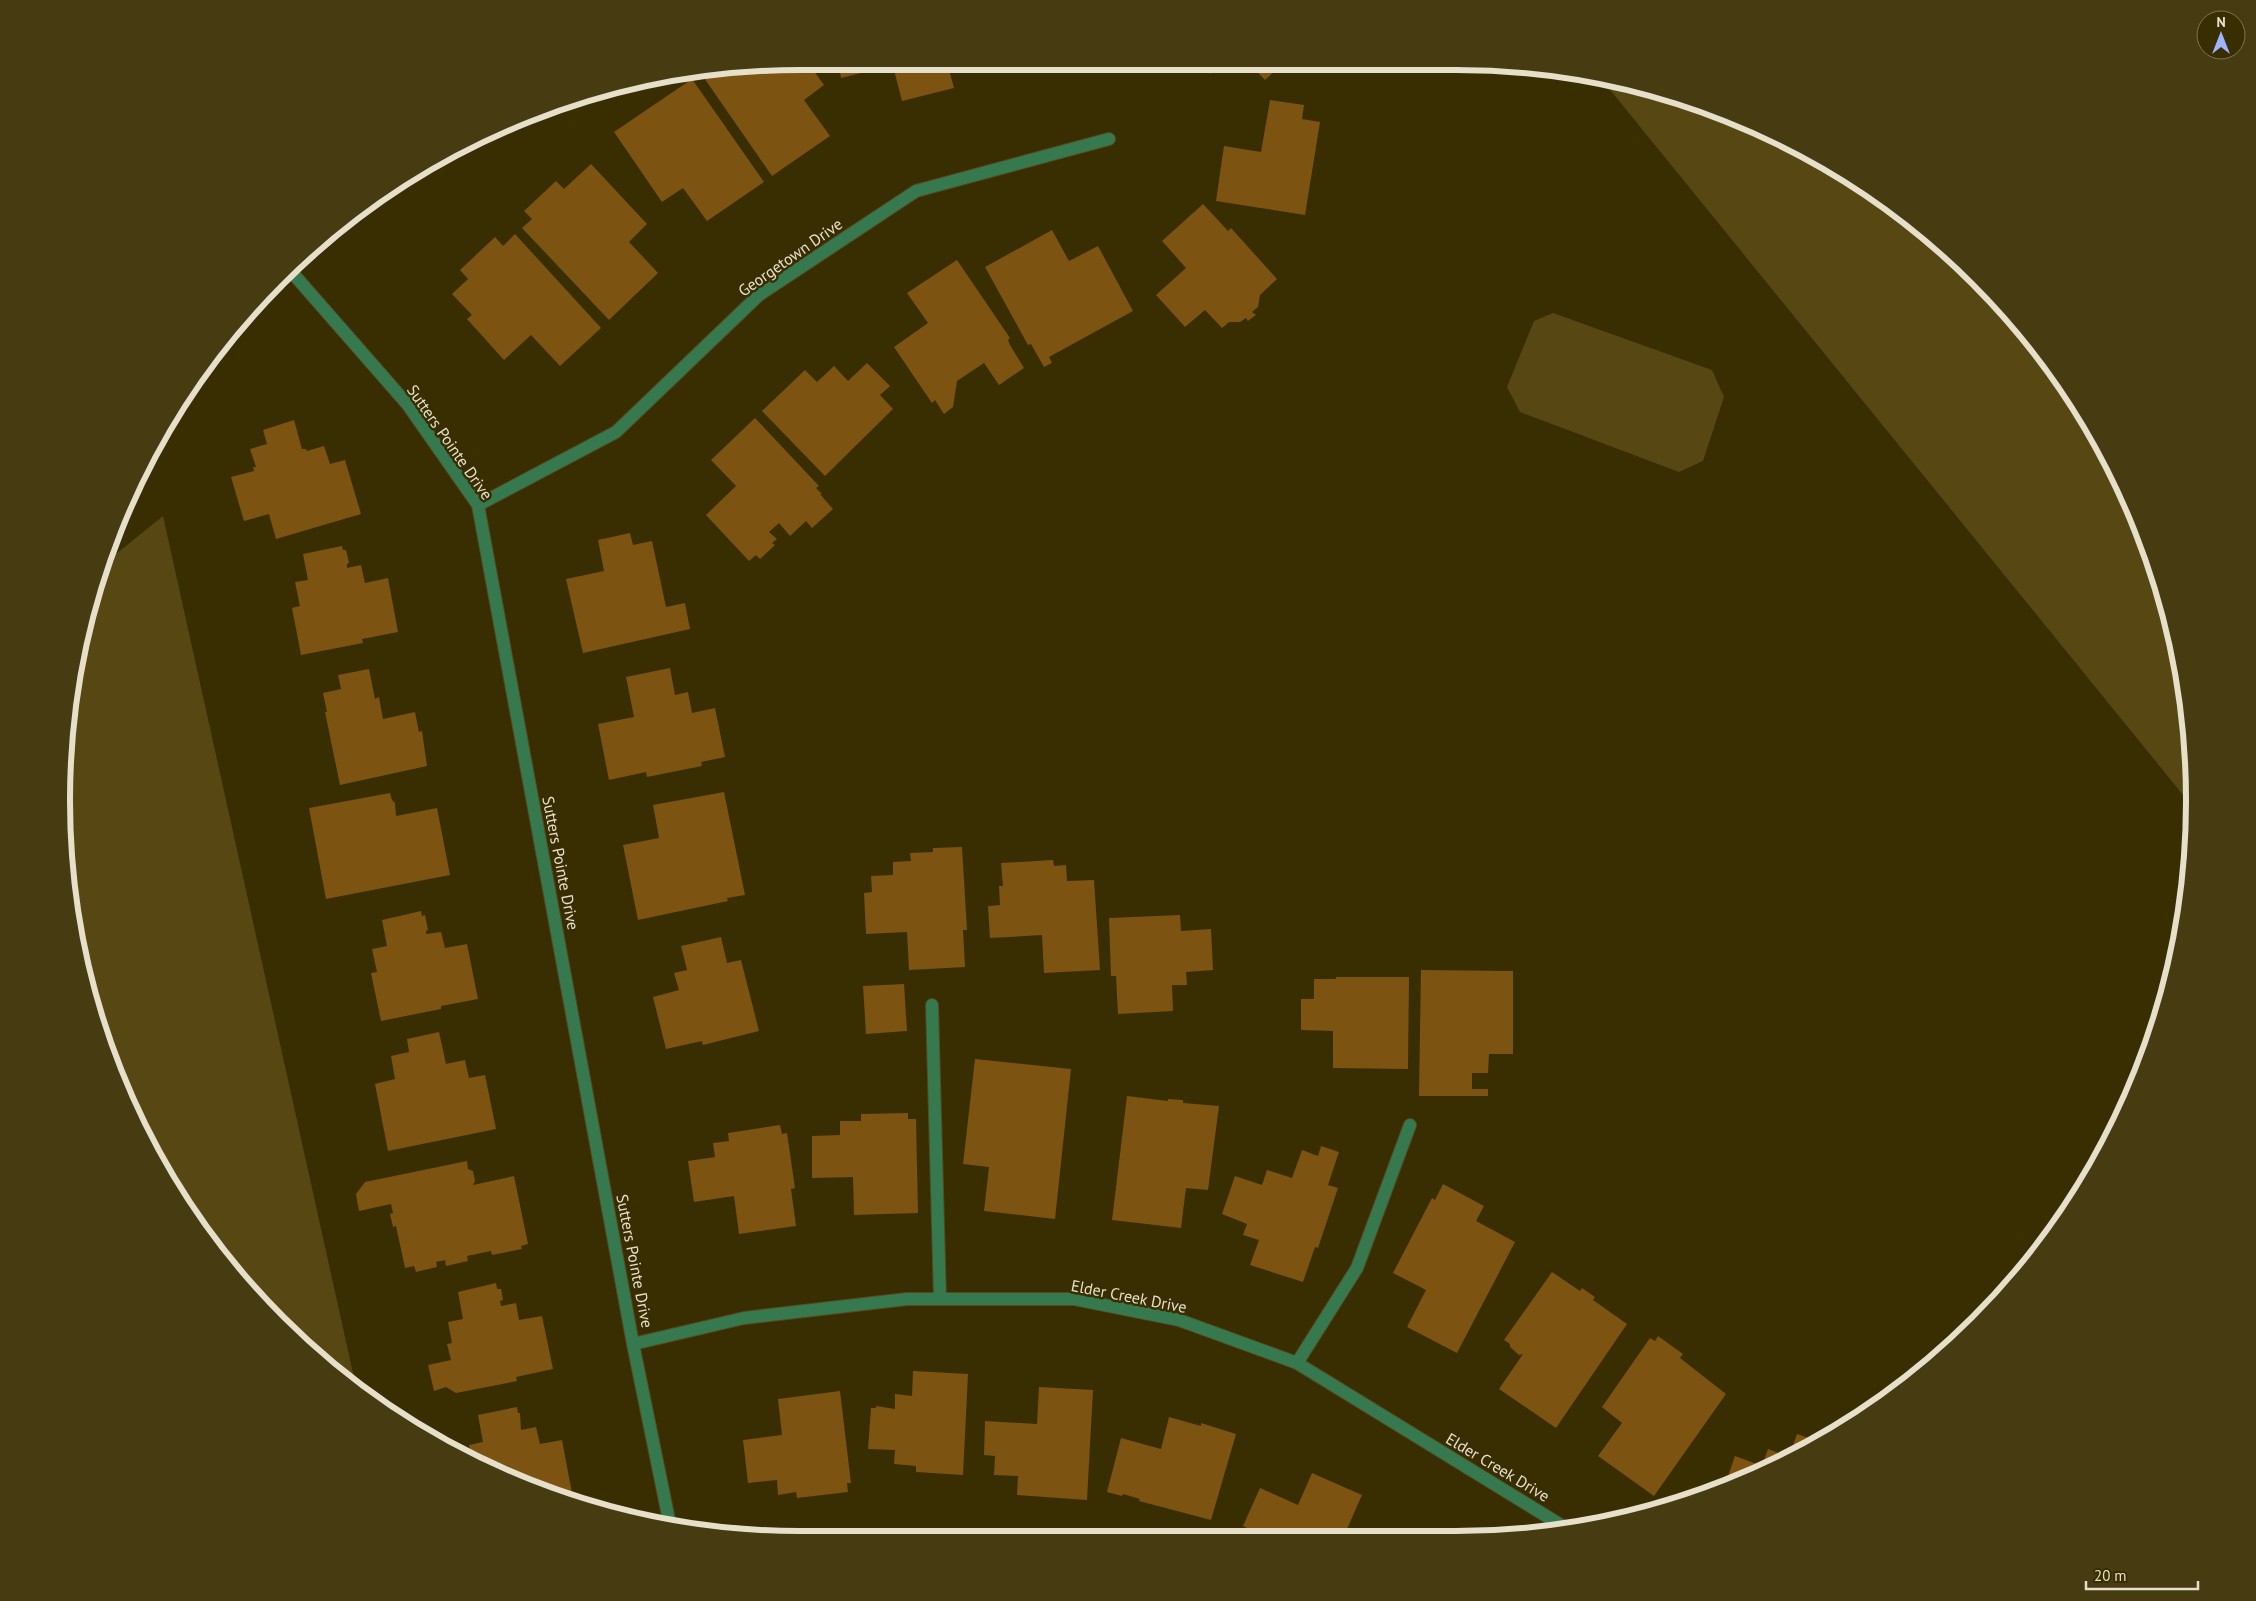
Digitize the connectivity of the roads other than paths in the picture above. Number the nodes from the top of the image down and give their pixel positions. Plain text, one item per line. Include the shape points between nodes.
1 (1109, 139) dead end
2 (294, 275) edge
3 (478, 505) junction
4 (932, 1005) dead end
5 (1410, 1125) dead end
6 (940, 1298) junction
7 (633, 1344) junction
8 (1297, 1363) junction
9 (669, 1519) edge
10 (1559, 1524) edge

1 - 3 street, Georgetown Drive via 916,191 759,295 616,432
2 - 3 street, Sutters Pointe Drive via 408,406
3 - 7 street, Sutters Pointe Drive
4 - 6 street
5 - 8 street via 1357,1268
6 - 7 street, Elder Creek Drive via 907,1298 744,1318
6 - 8 street, Elder Creek Drive via 1074,1299 1179,1320
7 - 9 street, Sutters Pointe Drive
8 - 10 street, Elder Creek Drive

